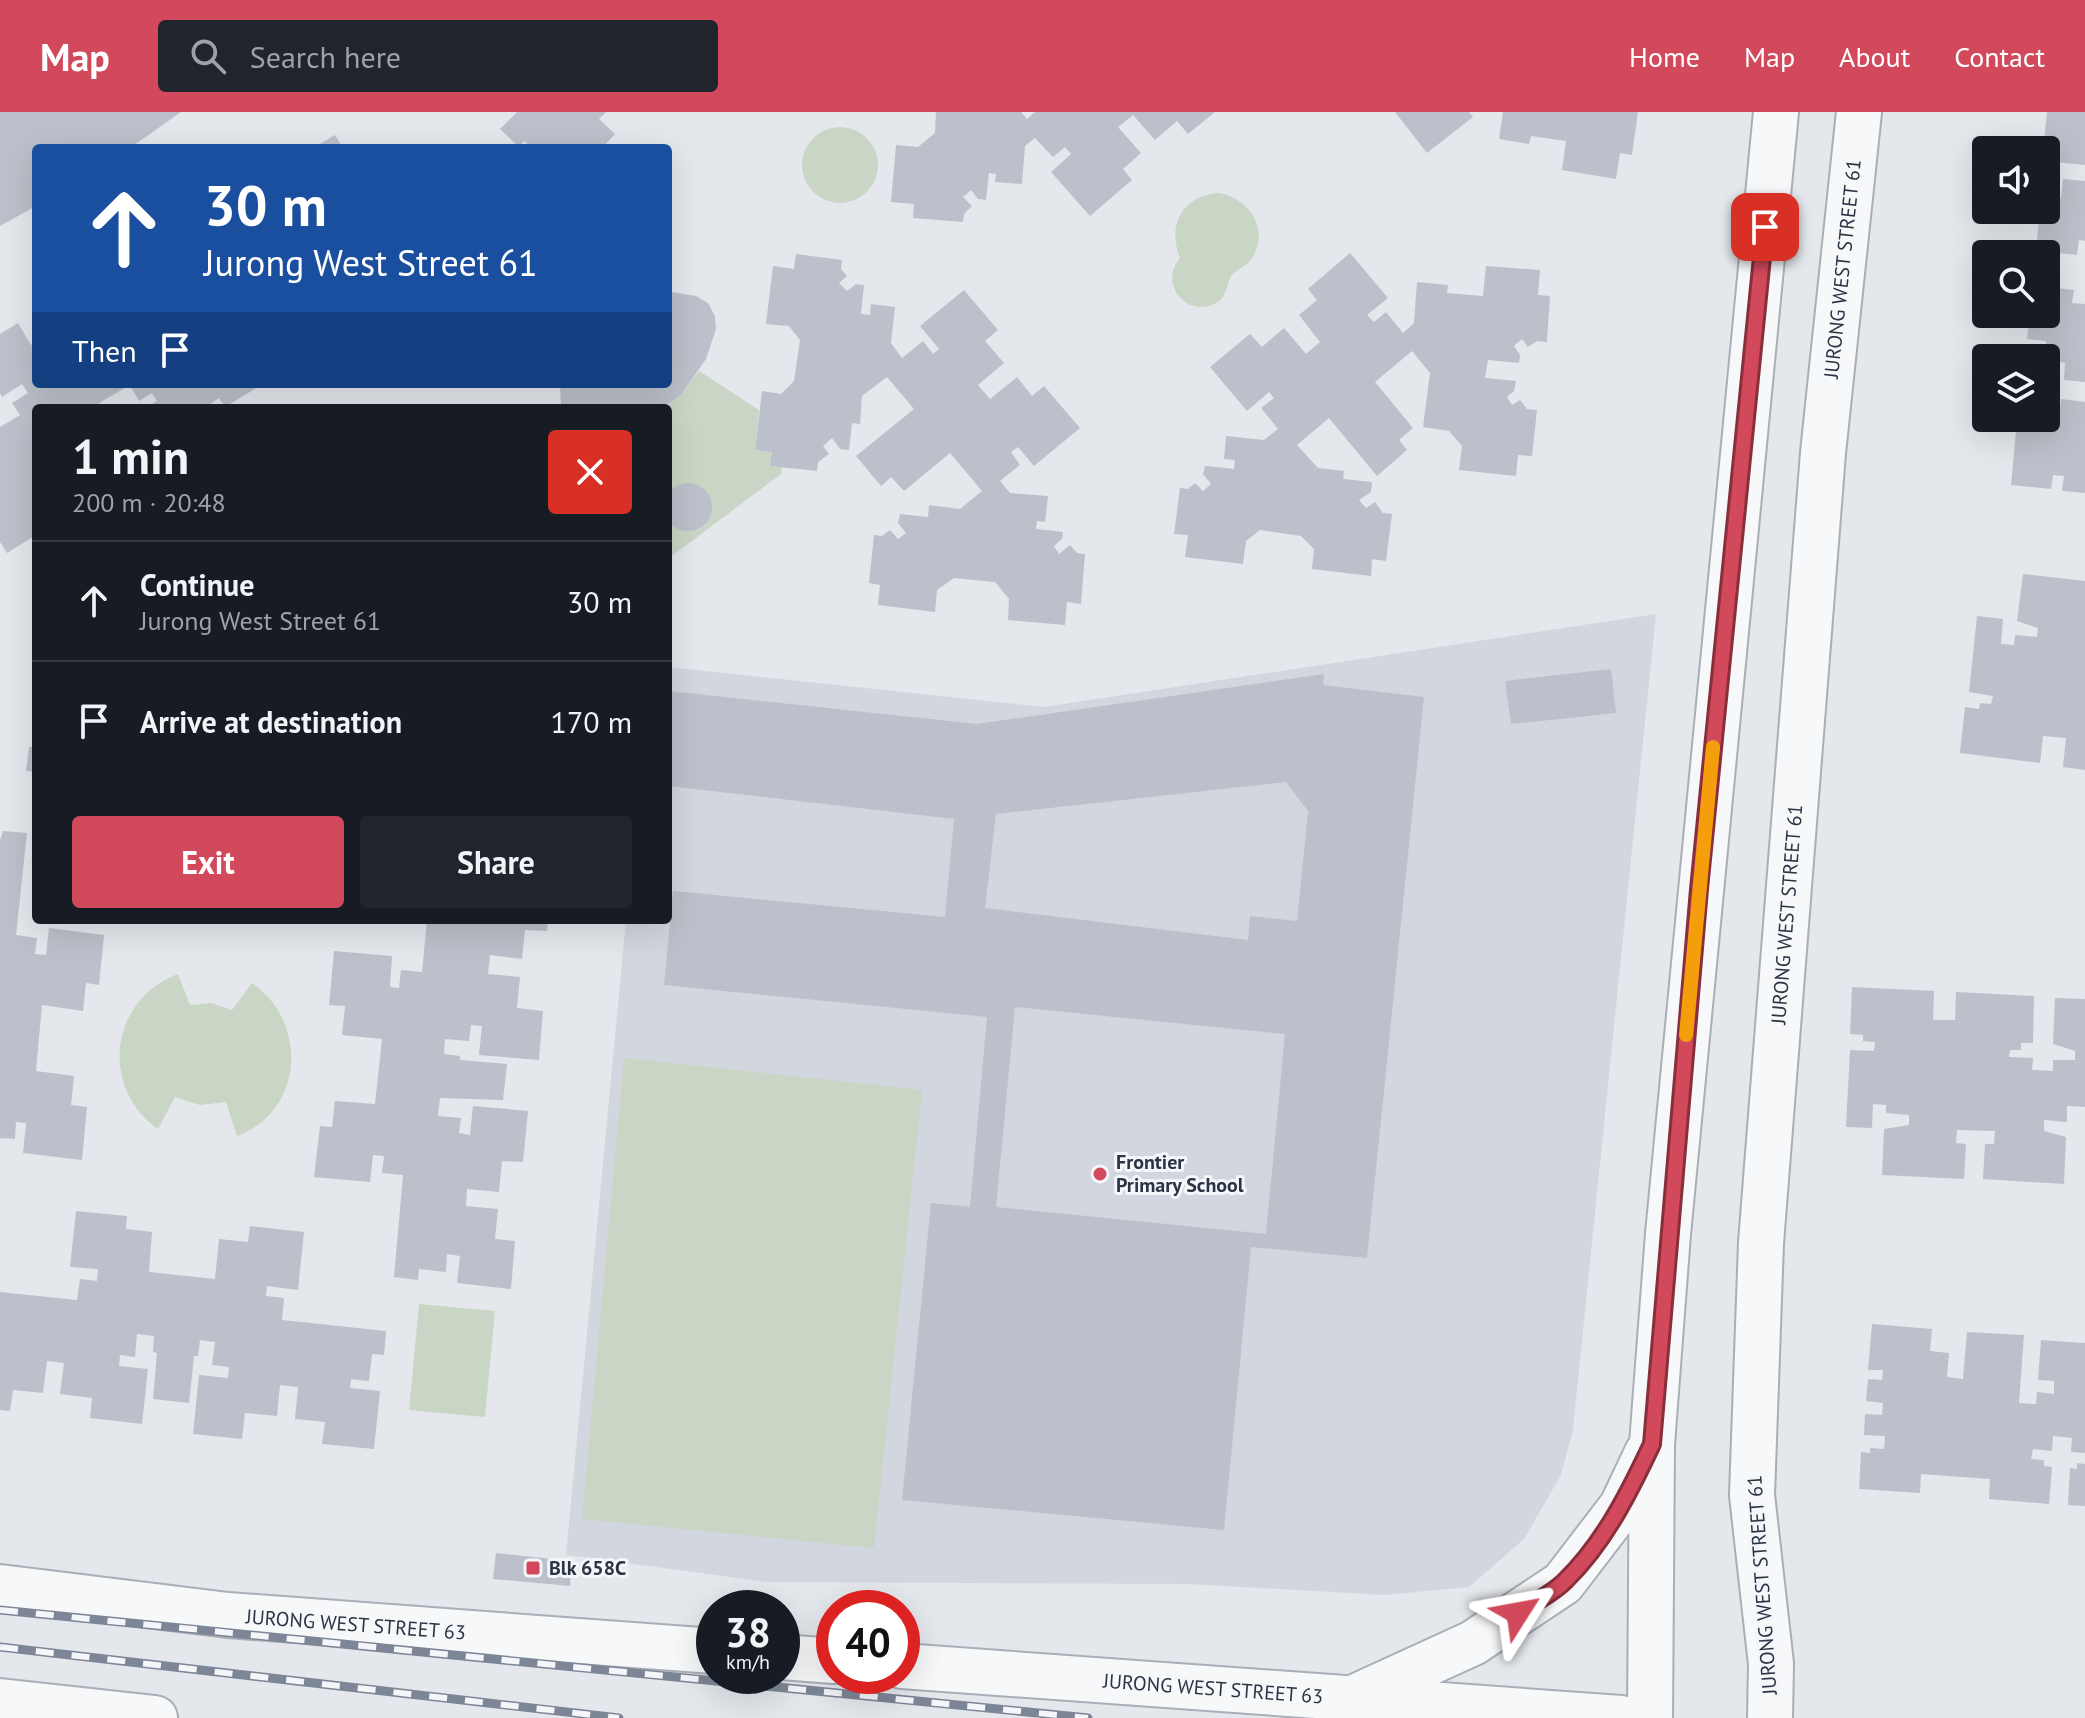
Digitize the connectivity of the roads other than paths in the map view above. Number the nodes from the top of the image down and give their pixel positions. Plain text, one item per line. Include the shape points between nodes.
1 (1776, 112) edge
2 (1859, 112) edge
3 (1652, 1444) junction
4 (0, 1587) edge
5 (696, 1650) edge
6 (920, 1667) edge
7 (1348, 1700) junction
8 (0, 1701) edge
9 (155, 1718) edge
10 (1621, 1718) edge
11 (1650, 1718) edge
12 (1770, 1718) edge

1 - 3 street via 1704,842
2 - 12 street, JURONG WEST STREET 61 via 1823,453 1761,1243 1752,1495 1771,1664
3 - 7 street via 1622,1506 1563,1583 1473,1643
3 - 11 street
4 - 5 street, JURONG WEST STREET 63 via 228,1615
6 - 7 street, JURONG WEST STREET 63
7 - 10 street, JURONG WEST STREET 63
8 - 9 street

